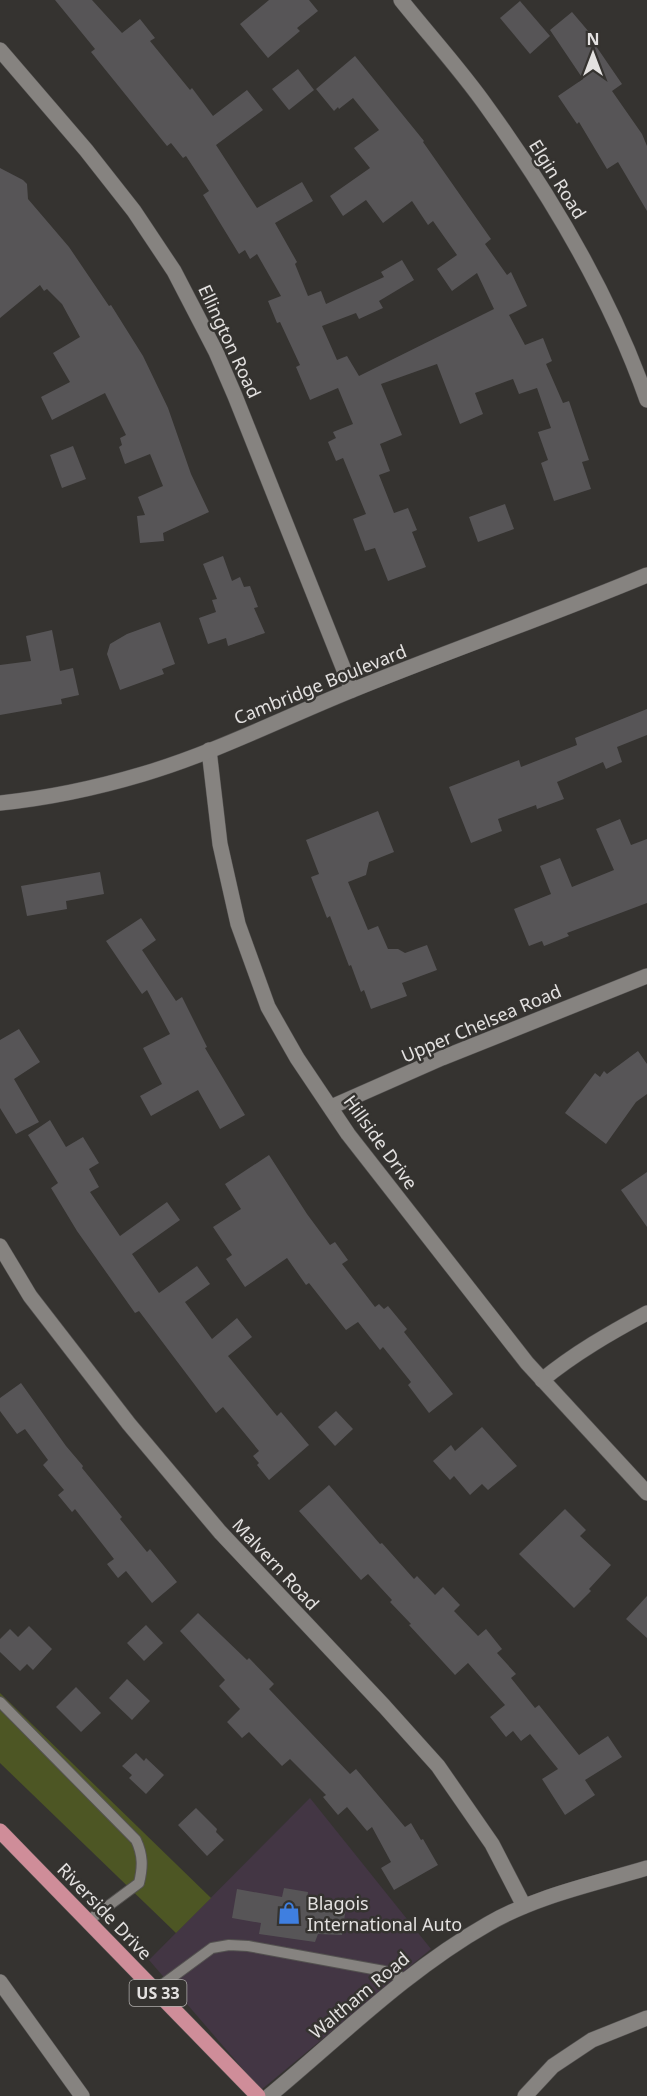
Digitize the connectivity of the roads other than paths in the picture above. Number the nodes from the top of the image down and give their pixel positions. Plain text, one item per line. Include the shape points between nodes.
1 (400, 0) edge
2 (0, 50) edge
3 (647, 400) edge
4 (647, 575) edge
5 (352, 690) junction
6 (209, 750) junction
7 (0, 803) edge
8 (647, 976) edge
9 (331, 1107) junction
10 (0, 1246) edge
11 (647, 1313) edge
12 (542, 1380) junction
13 (647, 1493) edge
14 (0, 1702) edge
15 (0, 1831) edge
16 (647, 1868) edge
17 (524, 1906) junction
18 (88, 1921) junction
19 (406, 1979) junction
20 (0, 1983) edge
21 (155, 1990) junction
22 (647, 2018) edge
23 (82, 2096) edge
24 (258, 2096) edge
25 (269, 2096) edge
26 (525, 2096) edge

1 - 3 street, Elgin Road via 487,106 548,198 591,270
2 - 5 street, Ellington Road via 86,150 174,271 235,396
4 - 5 street, Cambridge Boulevard
5 - 6 street, Cambridge Boulevard
6 - 7 street, Cambridge Boulevard via 97,787
6 - 9 street, Hillside Drive via 220,844 238,924 268,1007
8 - 9 street, Upper Chelsea Road
9 - 12 street, Hillside Drive via 348,1134
10 - 17 street, Malvern Road via 30,1296 220,1532 438,1766 492,1844
11 - 12 street via 594,1342
12 - 13 street, Hillside Drive
14 - 18 lane via 136,1840 140,1849 143,1863 139,1883
15 - 18 main road, Riverside Drive / US 33
16 - 17 street, Waltham Road
17 - 19 street, Waltham Road via 488,1924
18 - 21 main road, Riverside Drive / US 33
19 - 21 lane via 384,1971 229,1945 212,1948
19 - 25 street, Waltham Road
20 - 23 street
21 - 24 main road, Riverside Drive / US 33
22 - 26 street via 582,2046 553,2066

